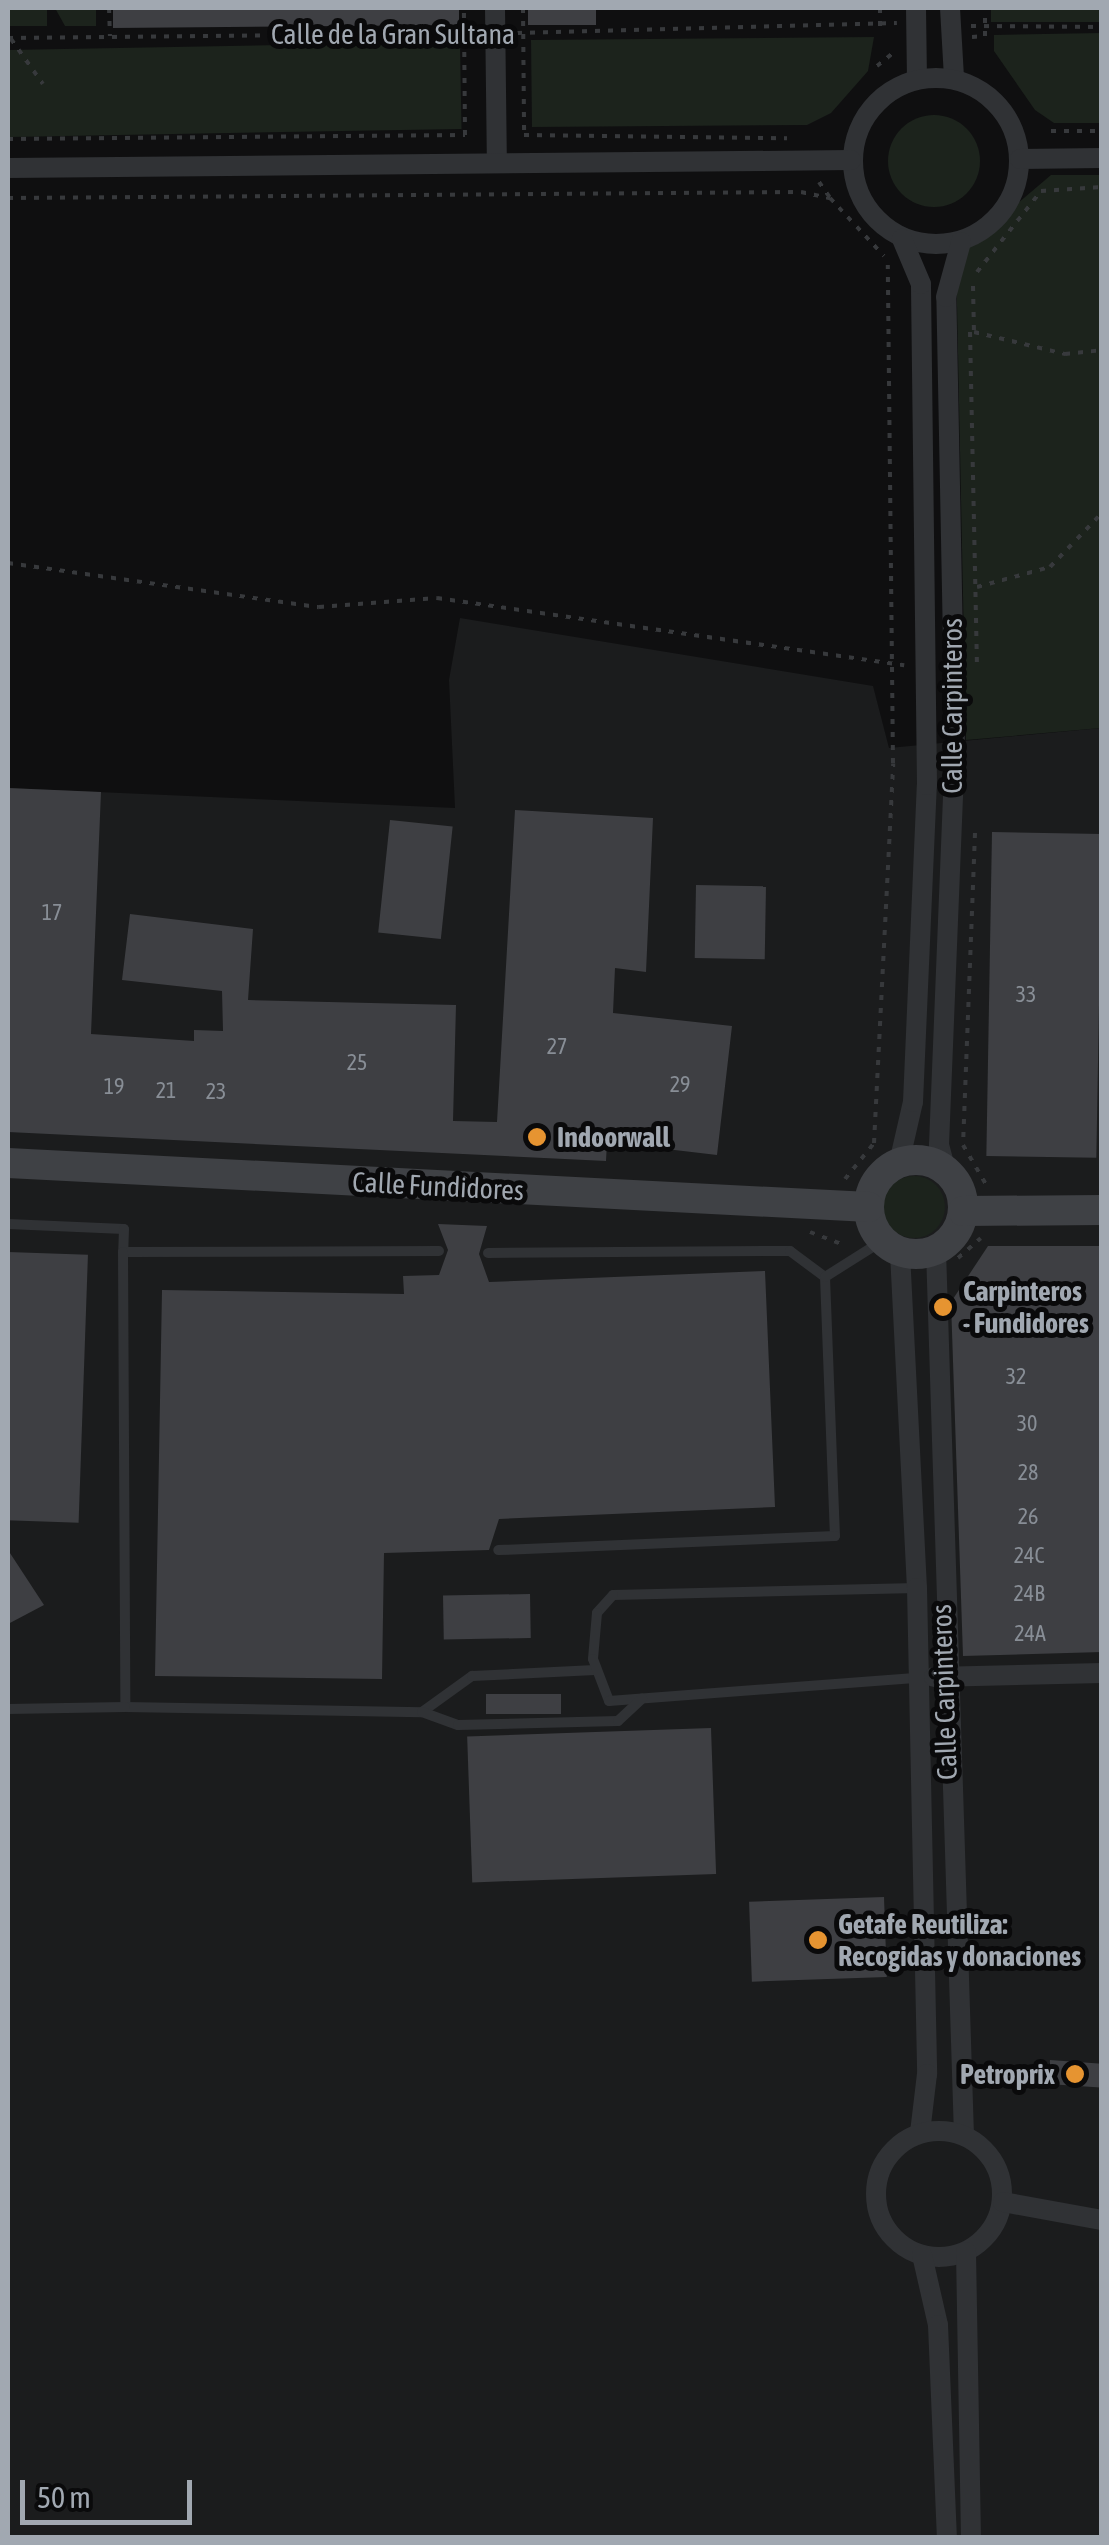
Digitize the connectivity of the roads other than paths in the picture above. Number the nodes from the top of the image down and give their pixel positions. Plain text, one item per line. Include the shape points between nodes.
1 (496, 8) edge
2 (950, 15) edge
3 (910, 17) edge
4 (954, 78) junction
5 (916, 79) junction
6 (1102, 158) edge
7 (1020, 159) junction
8 (851, 160) junction
9 (497, 164) junction
10 (8, 168) edge
11 (902, 239) junction
12 (961, 242) junction
13 (900, 1163) junction
14 (8, 1164) edge
15 (946, 1171) junction
16 (869, 1207) junction
17 (1102, 1210) edge
18 (963, 1212) junction
19 (8, 1224) edge
20 (891, 1247) junction
21 (936, 1250) junction
22 (439, 1251) dead end
23 (123, 1252) junction
24 (488, 1253) dead end
25 (825, 1277) junction
26 (498, 1550) dead end
27 (916, 1588) junction
28 (595, 1670) junction
29 (1102, 1673) edge
30 (943, 1676) junction
31 (918, 1678) junction
32 (642, 1698) junction
33 (124, 1707) junction
34 (8, 1709) edge
35 (422, 1712) junction
36 (920, 2133) junction
37 (964, 2134) junction
38 (1003, 2202) junction
39 (1102, 2220) edge
40 (966, 2252) junction
41 (922, 2255) junction
42 (947, 2538) edge
43 (971, 2538) edge

1 - 9 street
2 - 4 street
3 - 5 street
4 - 5 street
4 - 7 street via 991,97 1012,124
5 - 8 street via 882,96 860,124
6 - 7 street
7 - 12 street via 996,221
8 - 9 street
8 - 11 street via 864,206
9 - 10 street
11 - 12 street
11 - 13 street, Calle Carpinteros via 921,284 925,665 913,1102
12 - 15 street, Calle Carpinteros via 946,297 955,747 939,1145
13 - 15 street
13 - 16 street via 879,1178
14 - 16 street, Calle Fundidores
15 - 18 street
16 - 20 street
17 - 18 street
18 - 21 street
19 - 23 lane via 124,1230
20 - 21 street
20 - 25 lane
20 - 27 street, Calle Carpinteros
21 - 30 street, Calle Carpinteros
22 - 23 lane
23 - 33 lane
24 - 25 lane via 790,1252
25 - 26 lane via 836,1536
27 - 28 lane via 613,1595 598,1612
27 - 31 street, Calle Carpinteros
28 - 32 lane via 610,1700
28 - 35 lane via 472,1676
29 - 30 street
30 - 31 street
30 - 37 street, Calle Carpinteros
31 - 32 lane
31 - 36 street, Calle Carpinteros via 927,2074
32 - 35 lane via 618,1721 458,1725
33 - 34 lane
33 - 35 lane
36 - 37 street
36 - 41 street via 880,2170 876,2203 897,2242
37 - 38 street via 990,2154
38 - 39 street
38 - 40 street via 996,2223
40 - 41 street
40 - 43 street
41 - 42 street via 938,2325

